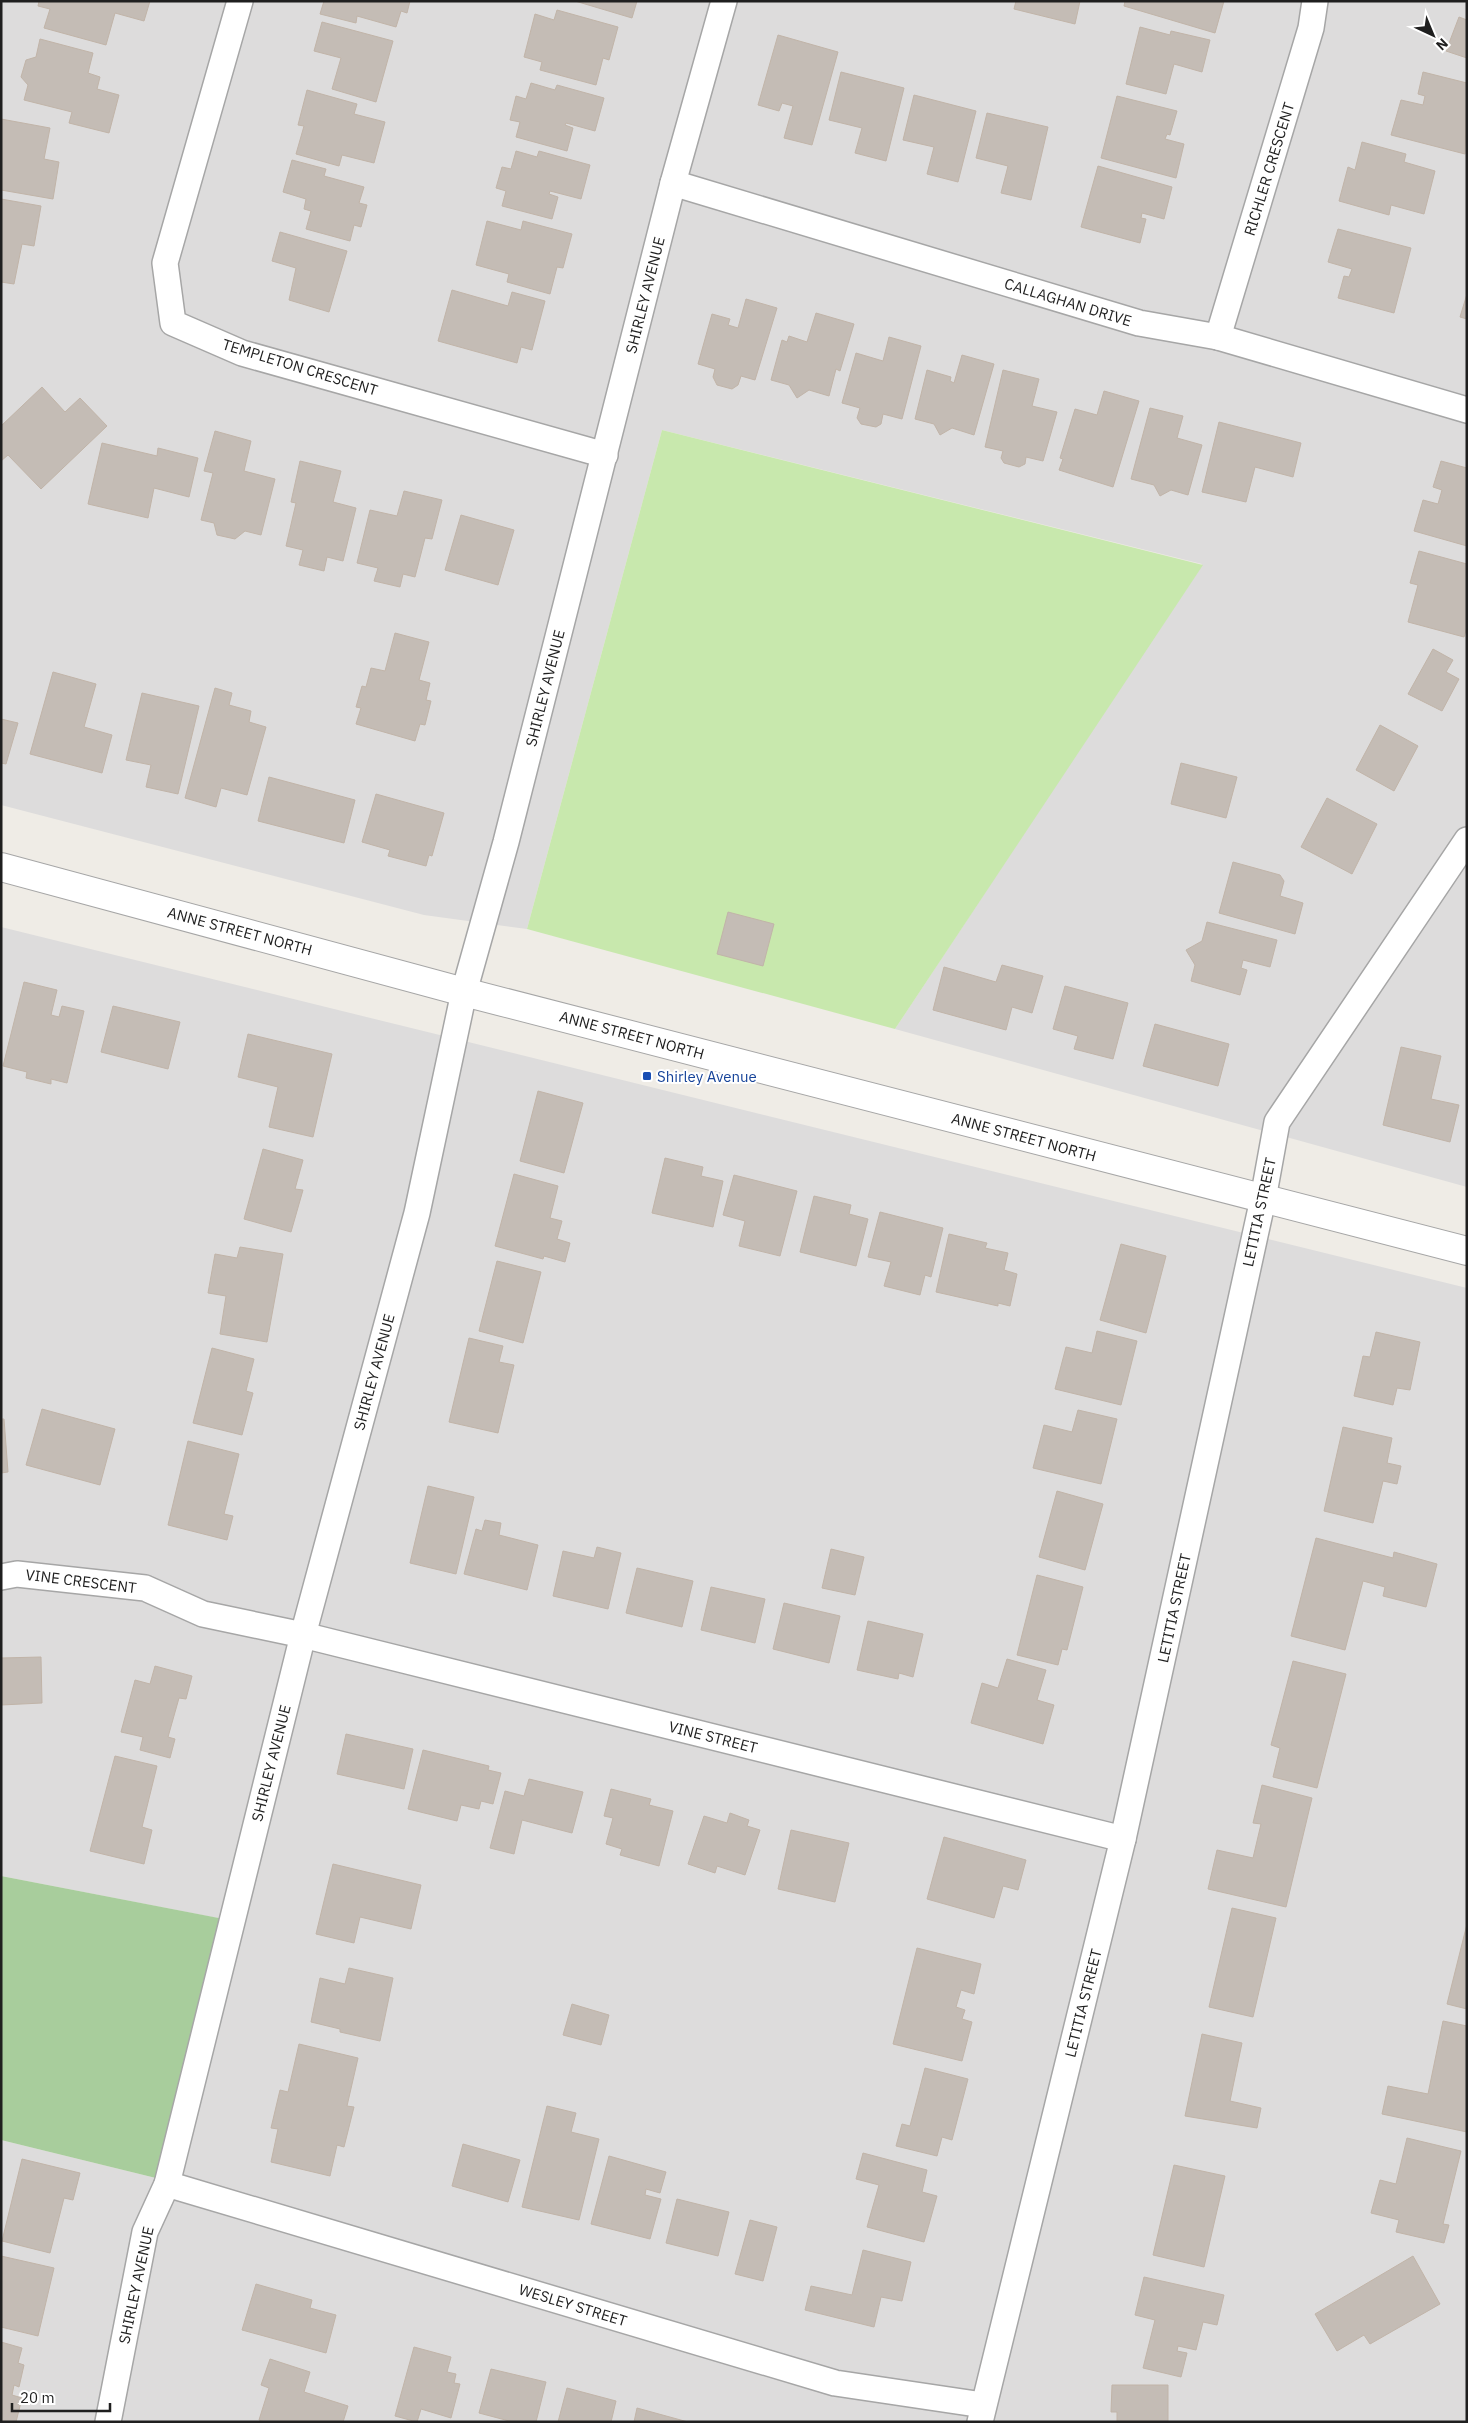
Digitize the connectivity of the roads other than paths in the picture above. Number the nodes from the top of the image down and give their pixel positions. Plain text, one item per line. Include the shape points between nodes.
1 (240, 1) edge
2 (724, 1) edge
3 (1315, 1) edge
4 (673, 183) junction
5 (1218, 337) junction
6 (1467, 410) edge
7 (605, 455) junction
8 (1467, 840) edge
9 (1, 867) edge
10 (464, 992) junction
11 (1263, 1199) junction
12 (1467, 1251) edge
13 (1, 1577) edge
14 (303, 1635) junction
15 (1123, 1839) junction
16 (167, 2184) junction
17 (981, 2414) edge
18 (108, 2422) edge

1 - 7 street, TEMPLETON CRESCENT via 165,264 173,323 242,352
2 - 4 street, SHIRLEY AVENUE
3 - 5 street, RICHLER CRESCENT via 1311,28
4 - 5 street, CALLAGHAN DRIVE via 1139,323
4 - 7 street, SHIRLEY AVENUE
5 - 6 street, CALLAGHAN DRIVE
7 - 10 street, SHIRLEY AVENUE via 506,842
8 - 11 street, LETITIA STREET via 1276,1122
9 - 10 street, ANNE STREET NORTH
10 - 11 street, ANNE STREET NORTH
10 - 14 street, SHIRLEY AVENUE via 417,1213
11 - 12 street, ANNE STREET NORTH
11 - 15 street, LETITIA STREET
13 - 14 street, VINE CRESCENT via 18,1574 145,1588 203,1614
14 - 15 street, VINE STREET
14 - 16 street, SHIRLEY AVENUE
15 - 17 street, LETITIA STREET
16 - 17 street, WESLEY STREET via 835,2383
16 - 18 street, SHIRLEY AVENUE via 145,2232

